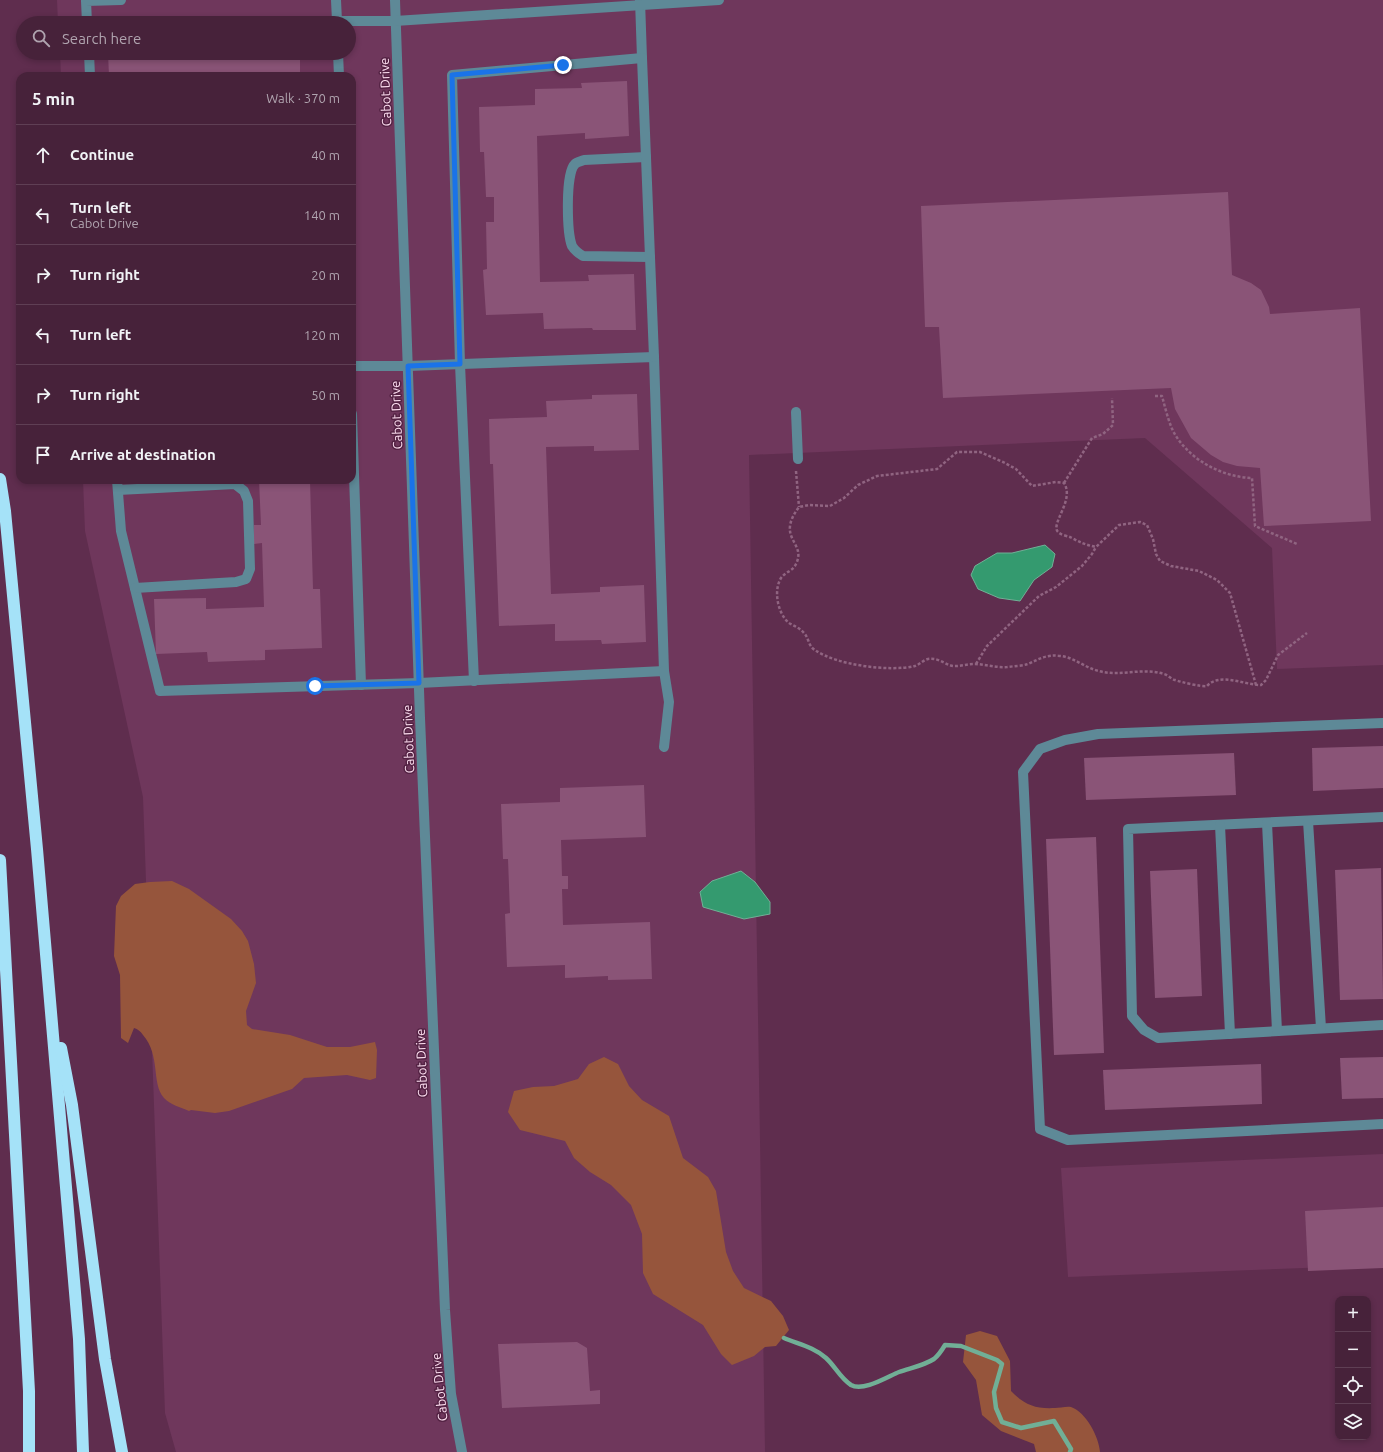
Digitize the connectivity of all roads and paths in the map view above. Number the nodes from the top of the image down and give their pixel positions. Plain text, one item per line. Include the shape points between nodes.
1 (86, 0) edge
2 (121, 0) edge
3 (336, 0) edge
4 (395, 0) edge
5 (719, 0) edge
6 (640, 2) edge
7 (87, 16) edge
8 (337, 16) edge
9 (395, 21) junction
10 (356, 22) edge
11 (642, 58) junction
12 (89, 60) edge
13 (338, 60) edge
14 (90, 72) edge
15 (339, 72) edge
16 (646, 157) junction
17 (650, 257) junction
18 (654, 357) junction
19 (460, 364) junction
20 (356, 366) edge
21 (408, 366) junction
22 (1155, 396) dead end
23 (1112, 398) dead end
24 (796, 412) dead end
25 (798, 459) joint
26 (0, 479) edge
27 (1064, 483) junction
28 (354, 484) edge
29 (118, 485) edge
30 (799, 507) junction
31 (1297, 544) dead end
32 (1096, 547) junction
33 (135, 588) junction
34 (1307, 633) dead end
35 (976, 664) junction
36 (664, 671) junction
37 (474, 681) junction
38 (419, 683) junction
39 (361, 685) junction
40 (1256, 685) junction
41 (1383, 723) edge
42 (664, 747) dead end
43 (1383, 818) edge
44 (1308, 821) junction
45 (1267, 823) junction
46 (1220, 825) junction
47 (0, 860) edge
48 (49, 986) junction
49 (1383, 1025) edge
50 (1320, 1028) junction
51 (1277, 1031) junction
52 (1230, 1034) junction
53 (1383, 1124) edge
54 (29, 1452) edge
55 (83, 1452) edge
56 (122, 1452) edge
57 (462, 1452) edge

1 - 2 street
1 - 7 street
3 - 8 street
4 - 9 street, Cabot Drive
5 - 6 street
6 - 9 street
6 - 11 street
9 - 10 street
9 - 21 street, Cabot Drive
11 - 16 street
11 - 19 street via 452,75
12 - 14 street
13 - 15 street
16 - 17 street
16 - 17 street via 584,160 575,164 568,184 570,235 576,252 583,256
17 - 18 street
18 - 19 street
18 - 36 street
19 - 21 street
19 - 37 street
20 - 21 street
21 - 38 street, Cabot Drive
22 - 31 path via 1162,396 1173,431 1196,458 1224,472 1252,478 1255,526
23 - 27 path via 1113,424 1103,434 1092,438
24 - 25 street
25 - 30 path via 796,472
26 - 48 highway
27 - 30 path via 1032,486 1016,469 997,459 980,452 957,452 937,469 877,476 858,485 830,506
27 - 32 path via 1068,489 1068,497 1058,521 1058,532 1080,544
28 - 39 street
29 - 33 street via 121,531
29 - 33 street via 235,484 244,491 248,501 250,569 246,579 236,582
30 - 35 path via 791,517 789,531 790,538 797,546 799,558 795,567 781,579 777,591 778,606 788,622 804,633 815,650 837,660 888,669 916,666 927,659 941,660 955,667
32 - 35 path via 1082,566 1056,587 1039,596 987,646
32 - 40 path via 1119,525 1140,522 1146,525 1160,561 1171,566 1199,571 1217,580 1230,592
33 - 39 street via 160,691
34 - 40 path via 1278,655 1266,680 1261,685
35 - 40 path via 1006,667 1026,664 1047,656 1061,656 1111,674 1140,671 1164,674 1199,687 1222,679
36 - 37 street
36 - 42 street via 669,702
37 - 38 street
38 - 39 street
38 - 57 street, Cabot Drive via 445,1310 451,1394
41 - 53 street via 1098,734 1065,740 1040,749 1023,772 1040,1129 1068,1140
43 - 44 street
44 - 45 street
44 - 50 street
45 - 46 street
45 - 51 street
46 - 52 street
46 - 52 street via 1128,829 1132,1016 1144,1030 1158,1038
47 - 54 highway via 29,1391
48 - 55 highway via 79,1339
48 - 56 highway via 72,1105 105,1359
49 - 50 street
50 - 51 street
51 - 52 street

